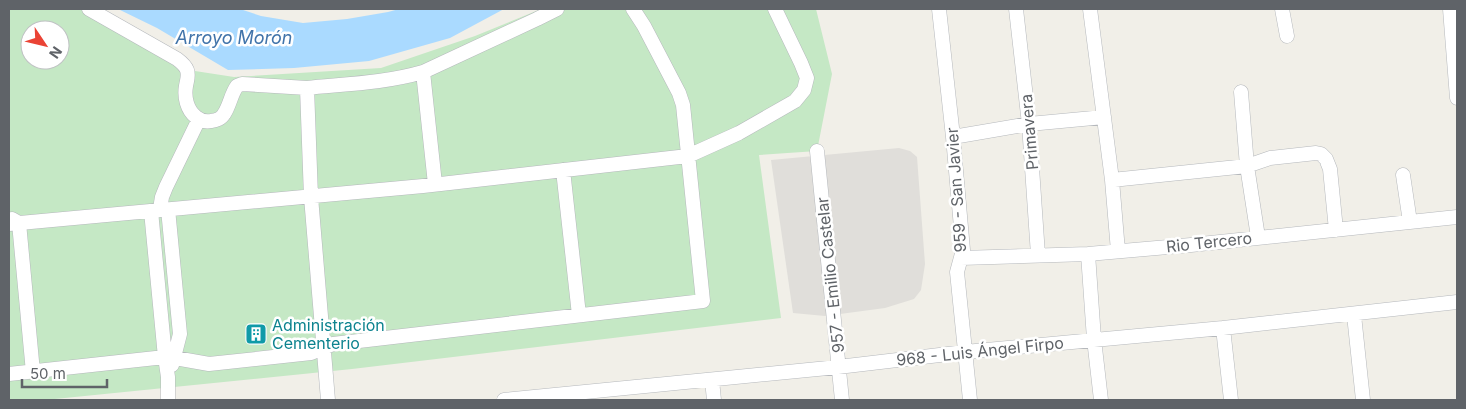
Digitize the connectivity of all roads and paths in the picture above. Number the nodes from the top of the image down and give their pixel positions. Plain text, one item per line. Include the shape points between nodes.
1 (89, 9) edge
2 (556, 9) edge
3 (633, 9) edge
4 (776, 9) edge
5 (939, 9) edge
6 (1016, 9) edge
7 (1090, 9) edge
8 (1282, 9) edge
9 (1450, 9) edge
10 (1286, 36) dead end
11 (423, 72) junction
12 (307, 88) junction
13 (1241, 92) dead end
14 (1457, 98) edge
15 (1104, 117) junction
16 (199, 119) junction
17 (1029, 124) junction
18 (953, 137) junction
19 (818, 150) dead end
20 (688, 156) junction
21 (1247, 166) junction
22 (563, 170) junction
23 (1403, 175) dead end
24 (1112, 180) junction
25 (435, 184) junction
26 (311, 197) junction
27 (160, 210) junction
28 (1457, 217) edge
29 (12, 221) edge
30 (1410, 222) junction
31 (1336, 230) junction
32 (1258, 237) junction
33 (1118, 251) junction
34 (1088, 254) junction
35 (1038, 255) junction
36 (961, 258) junction
37 (1457, 302) edge
38 (579, 315) junction
39 (1354, 315) junction
40 (1223, 328) junction
41 (1094, 339) junction
42 (324, 347) junction
43 (965, 352) junction
44 (170, 358) junction
45 (838, 367) junction
46 (32, 372) junction
47 (9, 374) edge
48 (712, 380) junction
49 (587, 396) edge
50 (168, 400) edge
51 (328, 400) edge
52 (504, 400) edge
53 (714, 400) edge
54 (842, 400) edge
55 (970, 400) edge
56 (1101, 400) edge
57 (1231, 400) edge
58 (1363, 400) edge

1 - 16 street via 183,64 187,71 189,110
2 - 11 street
3 - 20 street via 679,93
4 - 20 street via 802,63 807,78 804,90 795,102
5 - 18 street, 959 - San Javier
6 - 17 street, Primavera
7 - 15 street
8 - 10 street
9 - 14 street
11 - 12 street via 385,81
11 - 25 street
12 - 16 street via 242,84 232,93 225,113 219,119 210,122
12 - 26 street
13 - 21 street
15 - 17 street
15 - 24 street
16 - 27 street via 166,187
17 - 18 street
17 - 35 street, Primavera
18 - 36 street, 959 - San Javier via 963,250
19 - 45 street, 957 - Emilio Castelar
20 - 22 street
20 - 38 street via 703,301
21 - 24 street
21 - 31 street via 1270,158 1321,154 1330,169
21 - 32 street
22 - 25 street
22 - 38 street
23 - 30 street
24 - 33 street
25 - 26 street
26 - 27 street
26 - 42 street
27 - 29 street
27 - 44 street via 180,334
28 - 30 street, Rio Tercero
29 - 46 street
30 - 31 street, Rio Tercero
31 - 32 street, Rio Tercero
32 - 33 street, Rio Tercero
33 - 34 street, Rio Tercero
34 - 35 street, Rio Tercero
34 - 41 street
35 - 36 street, Rio Tercero
36 - 43 street, 959 - San Javier via 957,272
37 - 39 street, 968 - Luis Ángel Firpo
38 - 42 street
39 - 40 street, 968 - Luis Ángel Firpo
39 - 58 street
40 - 41 street, 968 - Luis Ángel Firpo
40 - 57 street
41 - 43 street, 968 - Luis Ángel Firpo
41 - 56 street
42 - 44 street via 311,353 209,364
42 - 51 street
43 - 45 street, 968 - Luis Ángel Firpo
43 - 55 street, 959 - San Javier
44 - 46 street
44 - 50 street
45 - 48 street, 968 - Luis Ángel Firpo
45 - 54 street, 957 - Emilio Castelar
46 - 47 street
48 - 49 street, 968 - Luis Ángel Firpo
48 - 53 street
49 - 52 street, 968 - Luis Ángel Firpo

